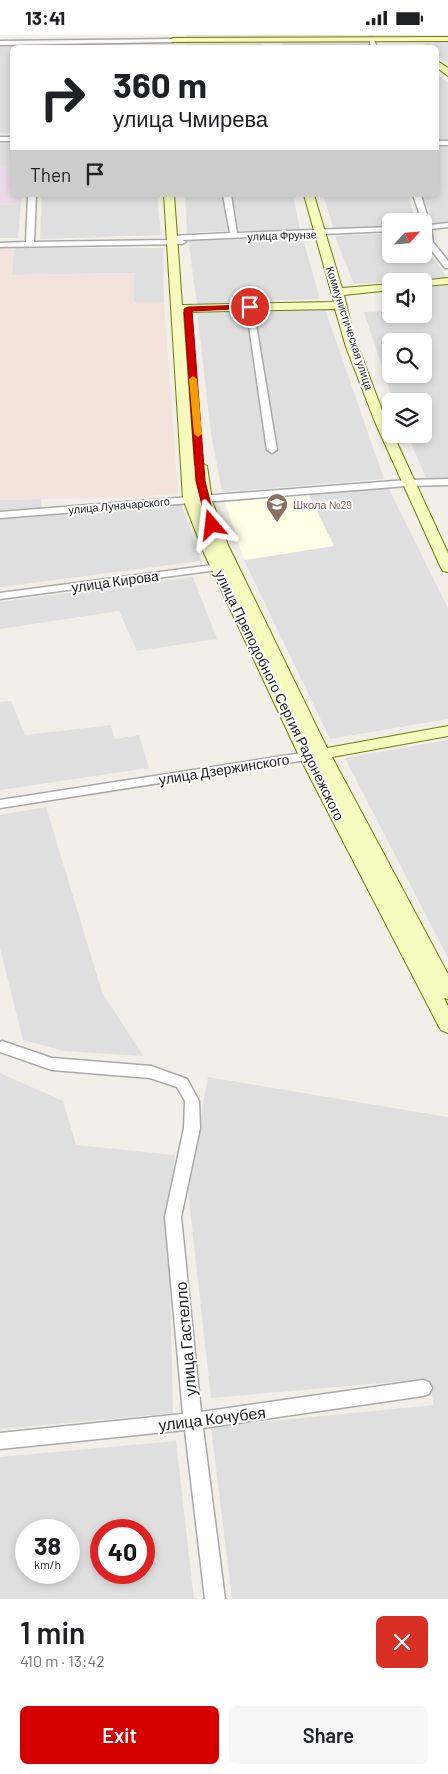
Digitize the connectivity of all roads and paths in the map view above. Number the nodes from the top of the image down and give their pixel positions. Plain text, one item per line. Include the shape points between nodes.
1 (49, 35) edge
2 (442, 37) edge
3 (105, 38) edge
4 (414, 39) junction
5 (0, 43) edge
6 (173, 43) edge
7 (373, 43) edge
8 (271, 44) edge
9 (51, 45) edge
10 (125, 45) edge
11 (418, 45) edge
12 (32, 197) edge
13 (169, 197) edge
14 (180, 197) edge
15 (227, 197) edge
16 (310, 197) edge
17 (418, 197) edge
18 (422, 213) edge
19 (448, 225) edge
20 (432, 226) edge
21 (382, 230) edge
22 (319, 233) junction
23 (234, 236) junction
24 (177, 240) junction
25 (0, 245) edge
26 (30, 245) junction
27 (432, 245) edge
28 (448, 266) edge
29 (448, 281) edge
30 (432, 282) edge
31 (382, 288) edge
32 (338, 292) junction
33 (340, 305) junction
34 (250, 307) junction
35 (182, 309) junction
36 (272, 450) dead end
37 (448, 482) edge
38 (407, 483) junction
39 (197, 499) junction
40 (0, 515) edge
41 (224, 566) junction
42 (448, 568) edge
43 (0, 596) edge
44 (448, 731) edge
45 (315, 755) junction
46 (0, 804) edge
47 (448, 993) edge
48 (448, 1025) edge
49 (1, 1045) edge
50 (423, 1389) dead end
51 (193, 1421) junction
52 (0, 1441) edge
53 (215, 1599) edge

1 - 9 street
2 - 4 street
3 - 9 street
3 - 10 street
4 - 7 street
4 - 11 street
5 - 9 street
6 - 8 street
6 - 10 street
7 - 8 street
12 - 26 street
13 - 24 street, улица Преподобного Сергия Радонежского
14 - 24 street, улица Преподобного Сергия Радонежского
15 - 23 street
16 - 22 street, Коммунистическая улица
17 - 18 street
19 - 20 street
21 - 22 street, улица Фрунзе
22 - 23 street, улица Фрунзе
22 - 32 street, Коммунистическая улица
23 - 24 street, улица Фрунзе
24 - 26 street, улица Фрунзе
24 - 35 street, улица Преподобного Сергия Радонежского
25 - 26 street, улица Фрунзе
27 - 28 street
29 - 30 street
31 - 32 street
32 - 33 street, Коммунистическая улица
33 - 34 street
33 - 38 street, Коммунистическая улица via 362,374
34 - 35 street
34 - 36 street
35 - 39 street, улица Преподобного Сергия Радонежского
37 - 38 street, улица Луначарского
38 - 39 street, улица Луначарского
38 - 42 street, Коммунистическая улица
39 - 40 street, улица Луначарского
39 - 41 street, улица Преподобного Сергия Радонежского
41 - 43 street, улица Кирова
41 - 45 street, улица Преподобного Сергия Радонежского
44 - 45 street, улица Дзержинского
45 - 46 street, улица Дзержинского
45 - 47 street, улица Преподобного Сергия Радонежского
45 - 48 street, улица Преподобного Сергия Радонежского
49 - 51 street, улица Гастелло via 52,1064 151,1072 182,1083 192,1101 192,1128 173,1217
50 - 51 street, улица Кочубея
51 - 52 street, улица Кочубея
51 - 53 street, улица Гастелло

